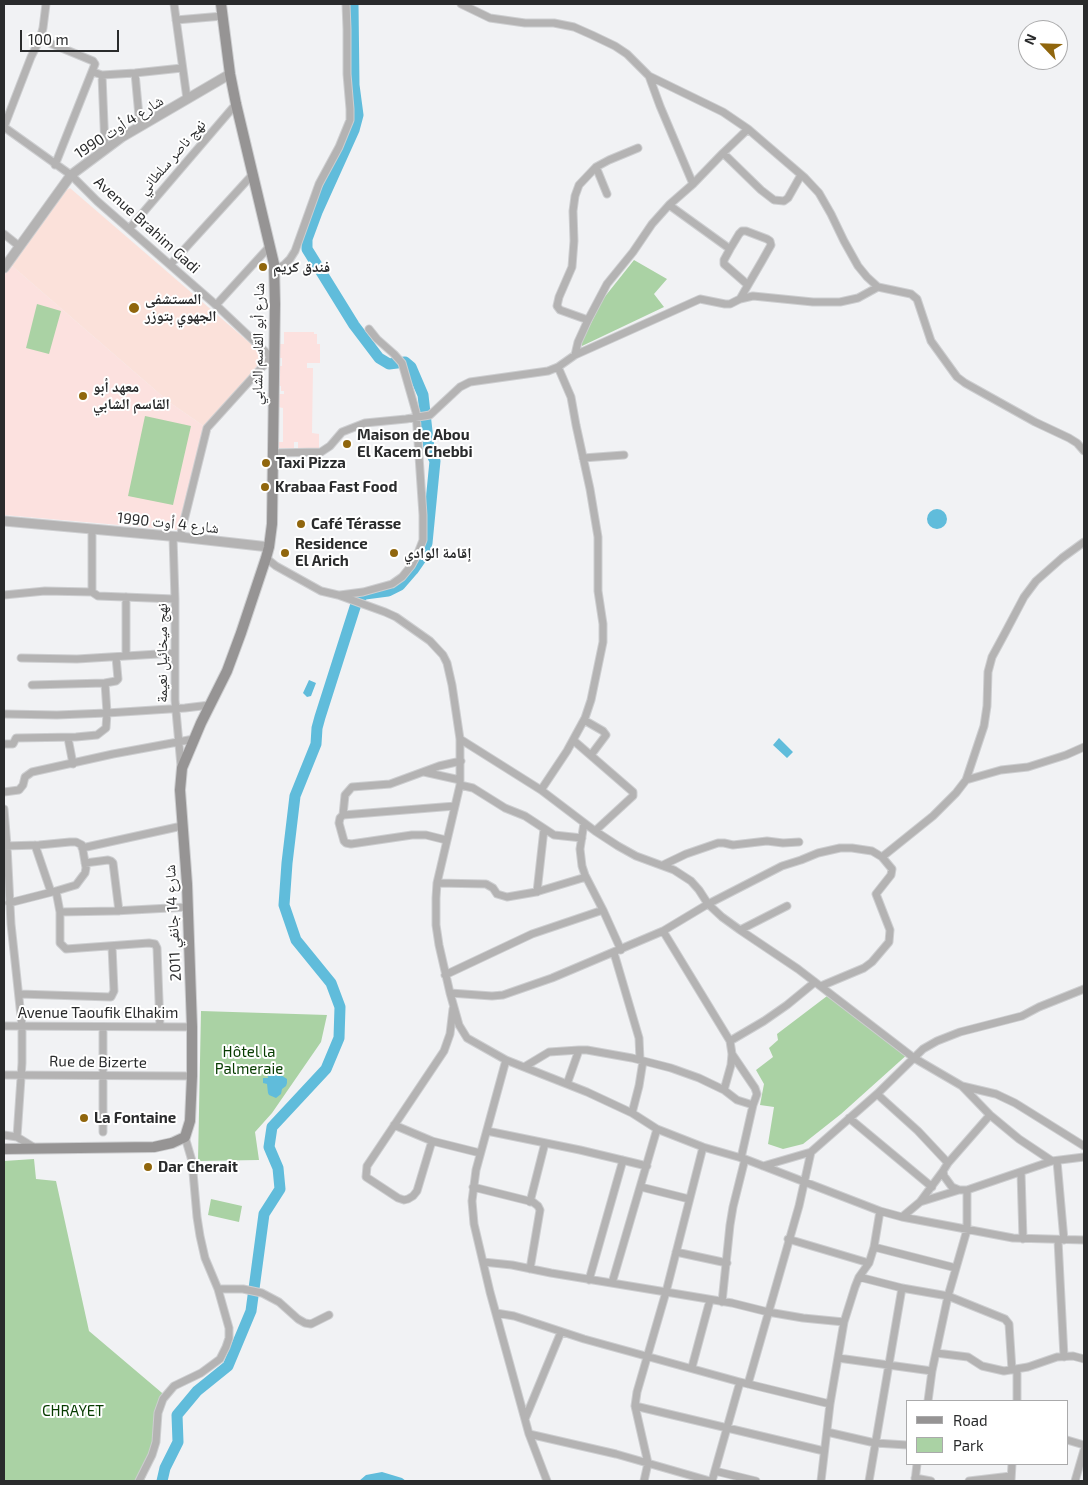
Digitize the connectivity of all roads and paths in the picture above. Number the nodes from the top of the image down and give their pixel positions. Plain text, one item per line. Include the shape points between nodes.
1 (46, 4) edge
2 (174, 4) edge
3 (221, 4) edge
4 (346, 4) edge
5 (461, 4) edge
6 (222, 16) junction
7 (176, 20) junction
8 (40, 39) junction
9 (182, 68) junction
10 (93, 72) junction
11 (135, 73) junction
12 (230, 74) junction
13 (102, 75) junction
14 (649, 76) junction
15 (187, 99) junction
16 (236, 104) junction
17 (4, 127) edge
18 (140, 127) junction
19 (748, 129) junction
20 (105, 148) junction
21 (638, 148) dead end
22 (723, 153) junction
23 (55, 165) junction
24 (596, 168) junction
25 (253, 174) junction
26 (801, 174) junction
27 (71, 175) junction
28 (693, 184) junction
29 (607, 194) dead end
30 (669, 205) junction
31 (129, 229) junction
32 (4, 234) edge
33 (19, 246) junction
34 (269, 247) junction
35 (730, 249) junction
36 (170, 265) junction
37 (4, 268) edge
38 (274, 270) junction
39 (748, 285) junction
40 (878, 287) junction
41 (740, 299) junction
42 (216, 305) junction
43 (588, 320) junction
44 (369, 329) dead end
45 (272, 355) junction
46 (575, 355) junction
47 (558, 367) junction
48 (419, 417) junction
49 (1084, 451) edge
50 (272, 453) junction
51 (624, 455) dead end
52 (583, 458) junction
53 (4, 521) edge
54 (92, 529) junction
55 (177, 537) junction
56 (1084, 542) edge
57 (270, 544) junction
58 (266, 558) junction
59 (92, 592) junction
60 (4, 594) edge
61 (338, 595) junction
62 (126, 597) junction
63 (175, 599) junction
64 (175, 653) junction
65 (126, 656) junction
66 (116, 657) junction
67 (21, 658) dead end
68 (105, 683) junction
69 (32, 685) dead end
70 (210, 705) junction
71 (176, 708) junction
72 (107, 713) junction
73 (4, 714) edge
74 (584, 720) junction
75 (68, 738) junction
76 (194, 739) junction
77 (460, 739) junction
78 (573, 740) junction
79 (179, 741) junction
80 (4, 744) edge
81 (1084, 747) edge
82 (591, 755) junction
83 (461, 761) junction
84 (73, 764) junction
85 (182, 768) junction
86 (424, 772) junction
87 (966, 780) junction
88 (460, 782) junction
89 (541, 790) junction
90 (4, 792) edge
91 (455, 806) junction
92 (4, 809) edge
93 (343, 815) junction
94 (584, 823) junction
95 (182, 826) junction
96 (544, 828) junction
97 (595, 831) junction
98 (582, 838) junction
99 (446, 840) junction
100 (799, 842) dead end
101 (35, 845) junction
102 (6, 846) edge
103 (82, 848) junction
104 (882, 857) junction
105 (85, 862) junction
106 (664, 865) junction
107 (586, 877) junction
108 (437, 883) junction
109 (53, 891) junction
110 (537, 892) junction
111 (9, 903) junction
112 (708, 904) junction
113 (188, 906) junction
114 (787, 906) dead end
115 (603, 910) junction
116 (118, 911) junction
117 (60, 912) junction
118 (740, 930) junction
119 (664, 932) junction
120 (112, 946) junction
121 (617, 951) junction
122 (446, 975) junction
123 (818, 984) junction
124 (1084, 989) edge
125 (450, 992) junction
126 (19, 994) junction
127 (453, 1004) junction
128 (4, 1026) edge
129 (22, 1026) junction
130 (192, 1027) junction
131 (103, 1028) junction
132 (160, 1028) junction
133 (730, 1041) junction
134 (579, 1050) junction
135 (732, 1054) junction
136 (914, 1058) junction
137 (506, 1060) junction
138 (642, 1060) junction
139 (524, 1067) junction
140 (4, 1075) edge
141 (21, 1075) junction
142 (104, 1075) junction
143 (192, 1076) junction
144 (567, 1084) junction
145 (962, 1086) junction
146 (724, 1090) junction
147 (877, 1094) junction
148 (753, 1105) junction
149 (632, 1113) junction
150 (990, 1115) junction
151 (849, 1118) junction
152 (394, 1125) junction
153 (657, 1129) junction
154 (487, 1131) junction
155 (104, 1132) dead end
156 (4, 1135) edge
157 (17, 1137) junction
158 (185, 1137) junction
159 (432, 1141) junction
160 (545, 1143) junction
161 (1084, 1146) edge
162 (704, 1147) junction
163 (4, 1149) edge
164 (36, 1149) junction
165 (480, 1152) junction
166 (811, 1152) junction
167 (1084, 1157) edge
168 (743, 1158) junction
169 (623, 1160) junction
170 (1054, 1161) junction
171 (948, 1163) junction
172 (647, 1166) junction
173 (763, 1166) junction
174 (943, 1171) junction
175 (1021, 1172) junction
176 (805, 1181) junction
177 (641, 1186) junction
178 (473, 1187) junction
179 (932, 1187) junction
180 (959, 1190) junction
181 (967, 1190) junction
182 (689, 1198) junction
183 (530, 1202) junction
184 (920, 1202) junction
185 (880, 1211) junction
186 (902, 1217) junction
187 (967, 1230) junction
188 (788, 1239) junction
189 (1023, 1239) junction
190 (1061, 1240) junction
191 (1084, 1240) edge
192 (874, 1247) junction
193 (676, 1252) junction
194 (484, 1262) junction
195 (726, 1263) junction
196 (869, 1263) junction
197 (956, 1268) junction
198 (530, 1269) junction
199 (859, 1277) junction
200 (589, 1280) junction
201 (612, 1284) junction
202 (902, 1288) junction
203 (218, 1289) junction
204 (666, 1292) junction
205 (948, 1296) junction
206 (710, 1300) junction
207 (722, 1302) junction
208 (768, 1312) junction
209 (496, 1313) junction
210 (329, 1315) dead end
211 (844, 1322) junction
212 (562, 1332) junction
213 (936, 1353) junction
214 (647, 1356) junction
215 (1064, 1357) junction
216 (838, 1358) junction
217 (1084, 1359) edge
218 (889, 1364) junction
219 (692, 1367) junction
220 (1015, 1370) junction
221 (932, 1371) junction
222 (744, 1382) junction
223 (928, 1400) edge
224 (1017, 1400) edge
225 (830, 1404) junction
226 (635, 1406) junction
227 (525, 1419) junction
228 (727, 1428) junction
229 (827, 1432) junction
230 (529, 1434) junction
231 (1068, 1440) edge
232 (876, 1443) junction
233 (906, 1445) edge
234 (1084, 1445) edge
235 (1084, 1450) edge
236 (824, 1451) junction
237 (648, 1463) junction
238 (917, 1465) edge
239 (1012, 1465) edge
240 (715, 1471) junction
241 (1011, 1479) edge
242 (915, 1480) edge
243 (139, 1481) edge
244 (547, 1481) edge
245 (644, 1481) edge
246 (711, 1481) edge
247 (756, 1481) edge
248 (821, 1481) edge
249 (869, 1481) edge
250 (931, 1481) edge
251 (969, 1481) edge
252 (1075, 1481) edge

1 - 8 street
2 - 7 street
3 - 6 main road, شارع أبو القاسم الشابي
4 - 38 street via 350,120 319,184 295,251 290,259
5 - 14 street via 490,18 574,27 615,46
6 - 7 street
6 - 12 main road, شارع أبو القاسم الشابي
7 - 9 street
8 - 10 street via 93,60
8 - 17 street
9 - 11 street
9 - 15 street
10 - 13 street
10 - 23 street
11 - 13 street
11 - 18 street
12 - 15 street, شارع 4 أوت 1990
12 - 16 main road, شارع أبو القاسم الشابي
13 - 20 street
14 - 19 street via 723,112
14 - 28 street
15 - 18 street, شارع 4 أوت 1990
16 - 25 main road, شارع أبو القاسم الشابي
16 - 31 street, نهج ناصر سلطاني
17 - 23 street, Avenue Brahim Gadi
18 - 20 street, شارع 4 أوت 1990
19 - 22 street
19 - 26 street
20 - 27 street, شارع 4 أوت 1990
21 - 24 street
22 - 26 street via 774,200 788,198
22 - 28 street
23 - 27 street, Avenue Brahim Gadi
24 - 29 street
24 - 43 street via 580,185 576,196 572,267 557,306
25 - 34 main road, شارع أبو القاسم الشابي
25 - 36 street
26 - 40 street via 819,194 858,266
27 - 31 street, Avenue Brahim Gadi
27 - 33 street, شارع 4 أوت 1990
28 - 30 street
30 - 35 street
30 - 43 street via 607,284
31 - 36 street, Avenue Brahim Gadi
32 - 33 street
33 - 37 street, شارع 4 أوت 1990
34 - 38 main road, شارع أبو القاسم الشابي
34 - 42 street
35 - 39 street via 724,264
35 - 39 street via 742,231 771,243
36 - 42 street, Avenue Brahim Gadi
38 - 45 main road, شارع أبو القاسم الشابي
39 - 41 street
40 - 41 street via 858,298 840,302 760,296
40 - 49 street via 911,294 917,299 931,341 961,381 1069,438
41 - 46 street via 730,304 695,300
42 - 45 street, Avenue Brahim Gadi
43 - 46 street
44 - 48 street via 402,364
45 - 50 main road, شارع أبو القاسم الشابي
45 - 55 street, نهج ميخائيل نعيمة via 208,428
46 - 47 street
47 - 48 street via 540,373 470,382 460,387 430,415
47 - 52 street via 571,397
48 - 50 street via 365,423 342,432 321,452
48 - 61 street via 423,515 418,553 402,577 392,584
50 - 57 main road, شارع أبو القاسم الشابي
51 - 52 street
52 - 74 street via 598,537 598,599 603,624 601,656
53 - 54 street, شارع 4 أوت 1990
54 - 55 street, شارع 4 أوت 1990
54 - 59 street
55 - 57 street, شارع 4 أوت 1990
55 - 63 street, نهج ميخائيل نعيمة
56 - 87 street via 1036,581 992,657 984,726
57 - 58 main road, شارع 14 جانفي 2011
58 - 61 street via 321,591
58 - 70 main road, شارع 14 جانفي 2011 via 230,663
59 - 60 street
59 - 62 street via 98,596
61 - 77 street via 385,612 430,641 443,655 450,674
62 - 63 street
62 - 65 street
63 - 64 street, نهج ميخائيل نعيمة
64 - 65 street
64 - 71 street, نهج ميخائيل نعيمة
65 - 66 street
66 - 67 street
66 - 68 street via 118,679
68 - 69 street
68 - 72 street
70 - 71 street
70 - 76 main road, شارع 14 جانفي 2011
71 - 72 street
71 - 79 street, نهج ميخائيل نعيمة
72 - 73 street
72 - 75 street via 106,728 97,735
74 - 78 street
74 - 82 street via 606,735
75 - 80 street via 16,738 13,744
75 - 84 street
76 - 79 street
76 - 85 main road, شارع 14 جانفي 2011
77 - 83 street
77 - 89 street
78 - 82 street
78 - 89 street
79 - 84 street
79 - 85 street, نهج ميخائيل نعيمة
81 - 87 street via 1028,766
82 - 97 street via 634,794
83 - 86 street
83 - 88 street
84 - 90 street via 32,772 25,777 19,790
85 - 95 main road, شارع 14 جانفي 2011
86 - 88 street
86 - 93 street via 390,784 352,787 346,795
87 - 104 street via 933,816
88 - 91 street
88 - 96 street
89 - 94 street
91 - 93 street
91 - 99 street
92 - 102 street
93 - 99 street via 339,823 346,843 412,835
94 - 97 street
94 - 98 street
95 - 103 street
95 - 113 main road, شارع 14 جانفي 2011
96 - 98 street via 558,836
96 - 110 street
97 - 106 street via 629,853
98 - 107 street via 580,856
99 - 108 street
100 - 106 street via 783,844 766,840 733,846 718,843
101 - 102 street
101 - 103 street via 76,842
101 - 109 street
102 - 111 street
103 - 105 street
104 - 112 street via 872,851 852,848 818,853 782,866
104 - 123 street via 892,871 876,894 890,930 889,942 864,968
105 - 109 street via 85,873 78,883
105 - 116 street via 108,860 113,863
106 - 112 street via 691,880
107 - 110 street
107 - 115 street
108 - 110 street via 486,884 497,894 507,897
108 - 122 street via 436,926
109 - 111 street
109 - 117 street
111 - 126 street
112 - 118 street
112 - 119 street
113 - 116 street
113 - 130 main road, شارع 14 جانفي 2011
114 - 118 street
115 - 121 street
115 - 122 street via 532,934
116 - 117 street
117 - 120 street via 59,940 63,947
118 - 123 street
119 - 121 street
119 - 133 street
120 - 126 street via 114,992 111,997
120 - 132 street via 152,943 157,948
121 - 125 street via 503,995
121 - 138 street
122 - 125 street
123 - 133 street
123 - 136 street
124 - 136 street via 1022,1016 937,1041
125 - 127 street
126 - 129 street
127 - 137 street via 467,1038
127 - 152 street via 450,1034 444,1051
128 - 129 street, Avenue Taoufik Elhakim
129 - 131 street, Avenue Taoufik Elhakim
129 - 141 street
130 - 132 street, Avenue Taoufik Elhakim
130 - 143 main road, شارع 14 جانفي 2011
131 - 132 street, Avenue Taoufik Elhakim
131 - 142 street
133 - 135 street
134 - 138 street
134 - 139 street via 549,1052
134 - 144 street
135 - 146 street
135 - 148 street via 755,1088 757,1094
136 - 145 street
136 - 147 street
137 - 139 street
137 - 154 street
138 - 146 street via 699,1078
138 - 149 street
139 - 144 street
140 - 141 street, Rue de Bizerte
141 - 142 street, Rue de Bizerte
141 - 157 street
142 - 143 street, Rue de Bizerte
142 - 155 street
143 - 158 main road, شارع 14 جانفي 2011 via 190,1121
144 - 149 street
145 - 150 street
145 - 161 street via 996,1094 1015,1103
146 - 148 street via 737,1100
147 - 151 street
147 - 171 street
148 - 168 street
149 - 153 street
150 - 170 street via 1019,1139
150 - 171 street
151 - 166 street
151 - 179 street
152 - 159 street
152 - 159 street via 365,1174 398,1198 408,1199 418,1192
153 - 162 street
153 - 172 street
154 - 160 street
154 - 165 street
156 - 157 street
157 - 164 street
158 - 164 main road via 154,1147
158 - 203 street via 192,1162 200,1236
159 - 165 street
160 - 169 street
160 - 183 street
162 - 168 street
162 - 182 street
163 - 164 main road
165 - 178 street
166 - 173 street
166 - 176 street
167 - 170 street
168 - 173 street
168 - 195 street
169 - 172 street
169 - 200 street
170 - 175 street
170 - 190 street
171 - 174 street
172 - 177 street
173 - 176 street
174 - 179 street
174 - 180 street via 947,1182
175 - 181 street
175 - 189 street
176 - 185 street
176 - 188 street
177 - 182 street
177 - 201 street
178 - 183 street
178 - 194 street via 474,1224
179 - 184 street
180 - 181 street
180 - 184 street
181 - 187 street
182 - 193 street
183 - 198 street via 540,1210
184 - 186 street
185 - 186 street
185 - 192 street
186 - 187 street
187 - 189 street
187 - 197 street
188 - 196 street
188 - 208 street
189 - 190 street
190 - 191 street
190 - 215 street
192 - 196 street
192 - 197 street
193 - 195 street
193 - 204 street
194 - 198 street
194 - 209 street
195 - 207 street
196 - 199 street
197 - 205 street
198 - 200 street
199 - 202 street
199 - 211 street
200 - 201 street
201 - 204 street
202 - 205 street
202 - 218 street
203 - 210 street via 262,1293 305,1323 311,1324
203 - 243 street via 229,1328 226,1347 220,1360 167,1393 158,1412 152,1455
204 - 206 street
204 - 214 street
205 - 213 street
205 - 220 street via 1005,1319 1009,1324
206 - 207 street
206 - 219 street
207 - 208 street
208 - 211 street
208 - 222 street
209 - 212 street
209 - 227 street
211 - 216 street
212 - 214 street
212 - 227 street
213 - 220 street via 968,1357 991,1369
213 - 221 street
214 - 219 street
214 - 226 street
215 - 217 street
215 - 220 street
216 - 218 street
216 - 225 street
218 - 221 street
218 - 232 street
219 - 222 street
220 - 224 street
221 - 223 street
222 - 225 street
222 - 228 street
225 - 229 street
226 - 228 street
226 - 237 street
227 - 230 street
228 - 236 street
228 - 240 street
229 - 232 street
229 - 236 street
230 - 237 street
230 - 244 street
231 - 234 street
232 - 233 street
232 - 249 street
235 - 252 street
236 - 248 street
237 - 245 street
237 - 246 street
238 - 242 street
239 - 241 street
240 - 246 street
240 - 247 street
241 - 251 street
242 - 250 street

